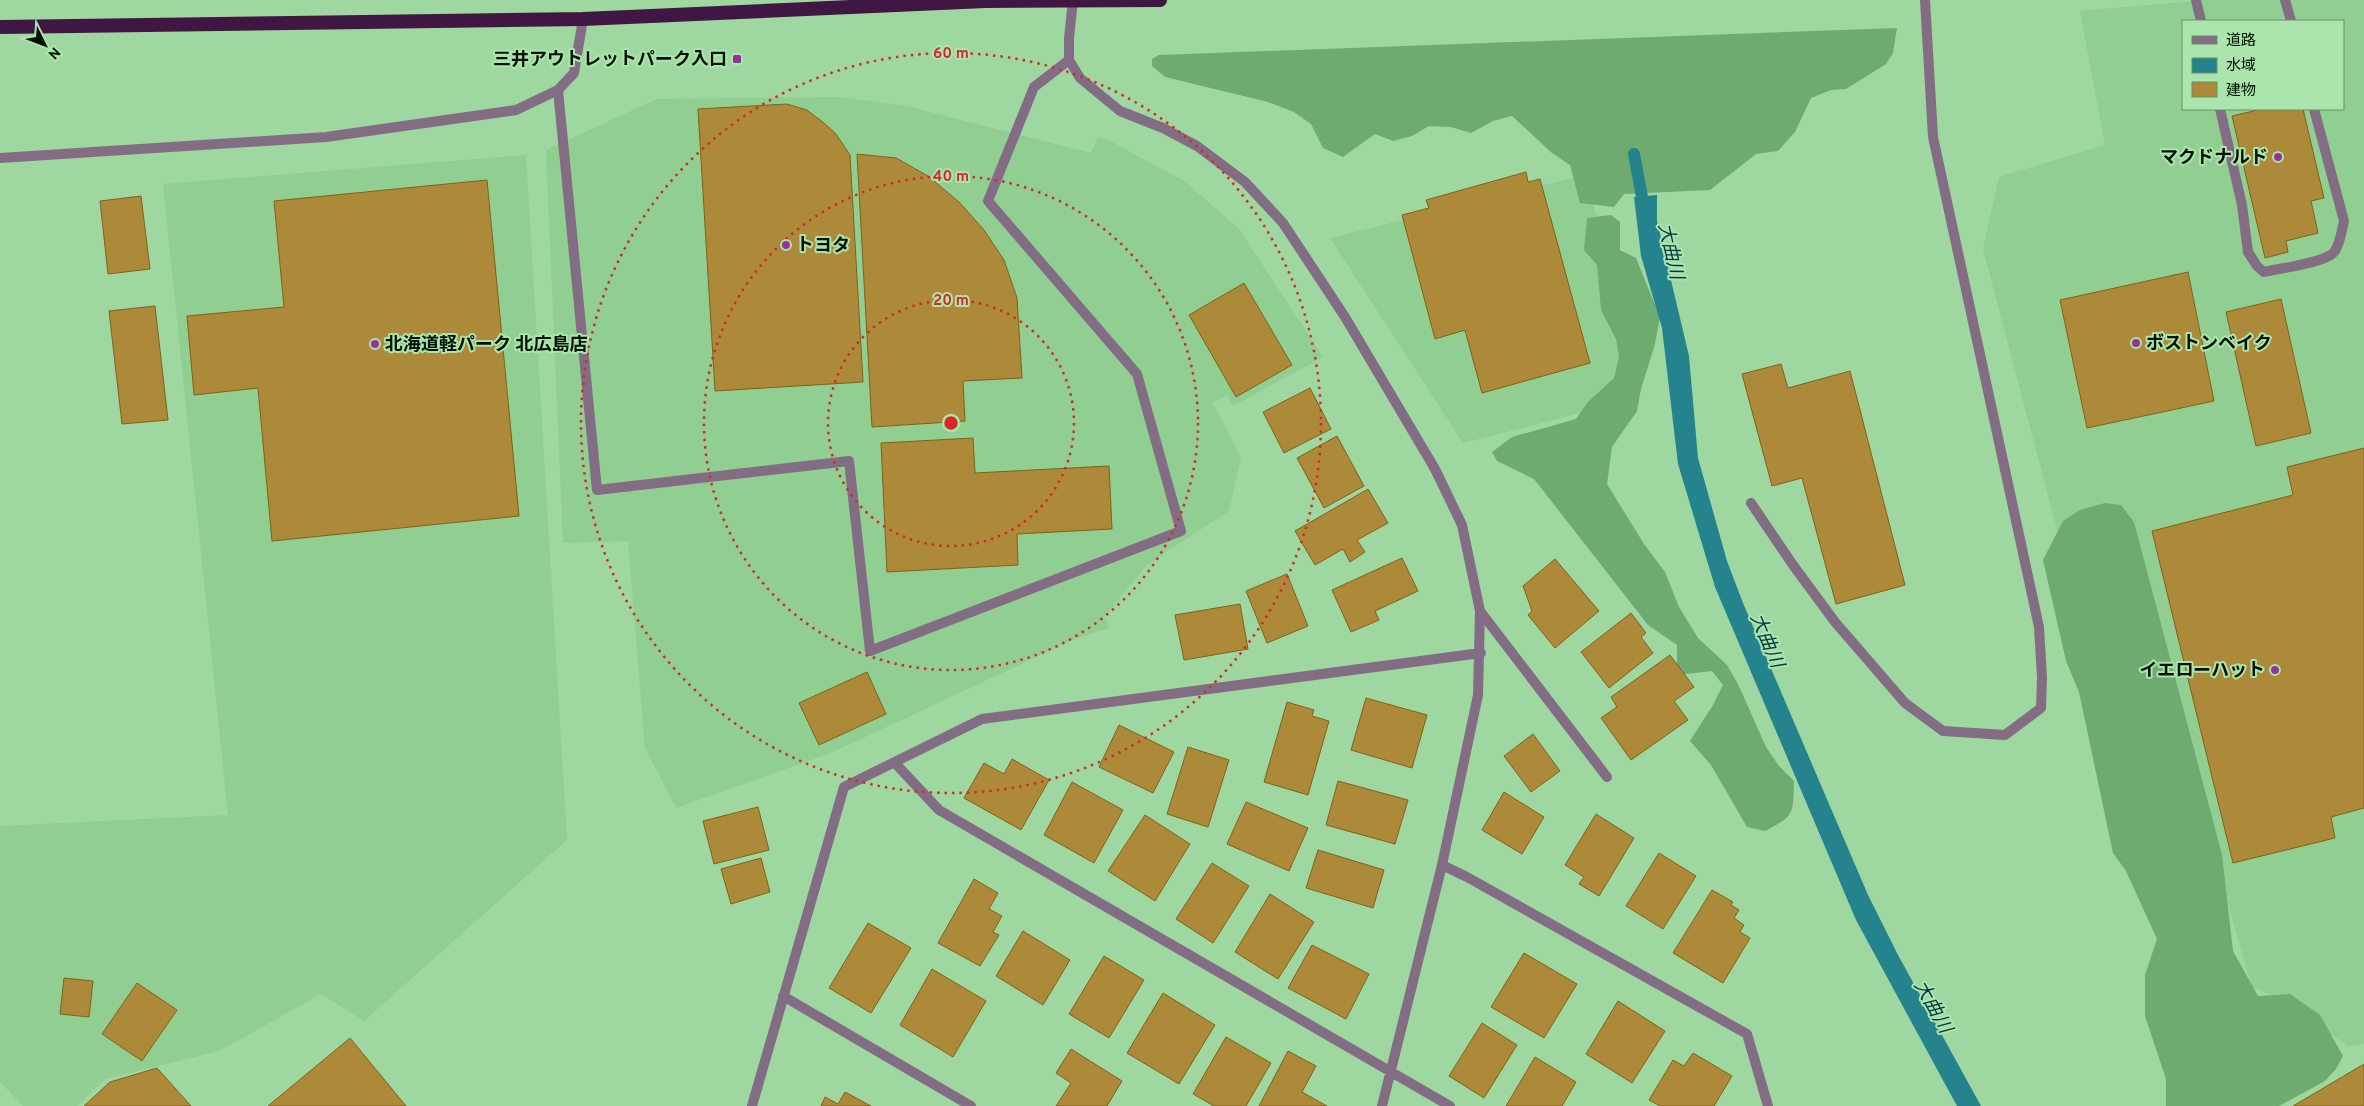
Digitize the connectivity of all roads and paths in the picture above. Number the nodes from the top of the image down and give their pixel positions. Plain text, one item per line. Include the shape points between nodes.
1 (1160, 0) edge
2 (1924, 0) edge
3 (2196, 0) edge
4 (2285, 0) edge
5 (1073, 1) edge
6 (583, 19) junction
7 (2201, 20) edge
8 (2291, 20) edge
9 (0, 26) edge
10 (1069, 60) junction
11 (558, 90) junction
12 (2220, 110) edge
13 (2314, 110) edge
14 (0, 158) edge
15 (1752, 503) dead end
16 (1480, 611) junction
17 (1481, 653) junction
18 (895, 763) junction
19 (1607, 777) dead end
20 (1442, 865) junction
21 (783, 996) junction
22 (1391, 1072) junction
23 (752, 1106) edge
24 (971, 1106) edge
25 (1382, 1106) edge
26 (1450, 1106) edge
27 (1768, 1106) edge

1 - 5 highway
2 - 15 street via 1933,137 2038,627 2041,708 2006,735 1943,731 1905,703 1834,622
3 - 7 street
4 - 8 street
5 - 6 highway via 985,1
5 - 10 street
6 - 9 highway
6 - 11 street via 574,73
10 - 11 street via 1034,87 988,201 1137,374 1181,531 870,650 849,460 597,490
10 - 16 street via 1080,78 1120,111 1197,146 1246,182 1283,223 1345,317 1435,469 1462,525
11 - 14 street via 516,110 326,137
12 - 13 street via 2242,205 2248,252 2264,272 2324,259 2334,252 2340,236 2344,221
16 - 17 street
16 - 19 street
17 - 18 street via 982,719
17 - 20 street via 1478,695
18 - 21 street via 844,787
18 - 22 street via 939,810
20 - 22 street
20 - 27 street via 1747,1034
21 - 23 street
21 - 24 street
22 - 25 street
22 - 26 street

